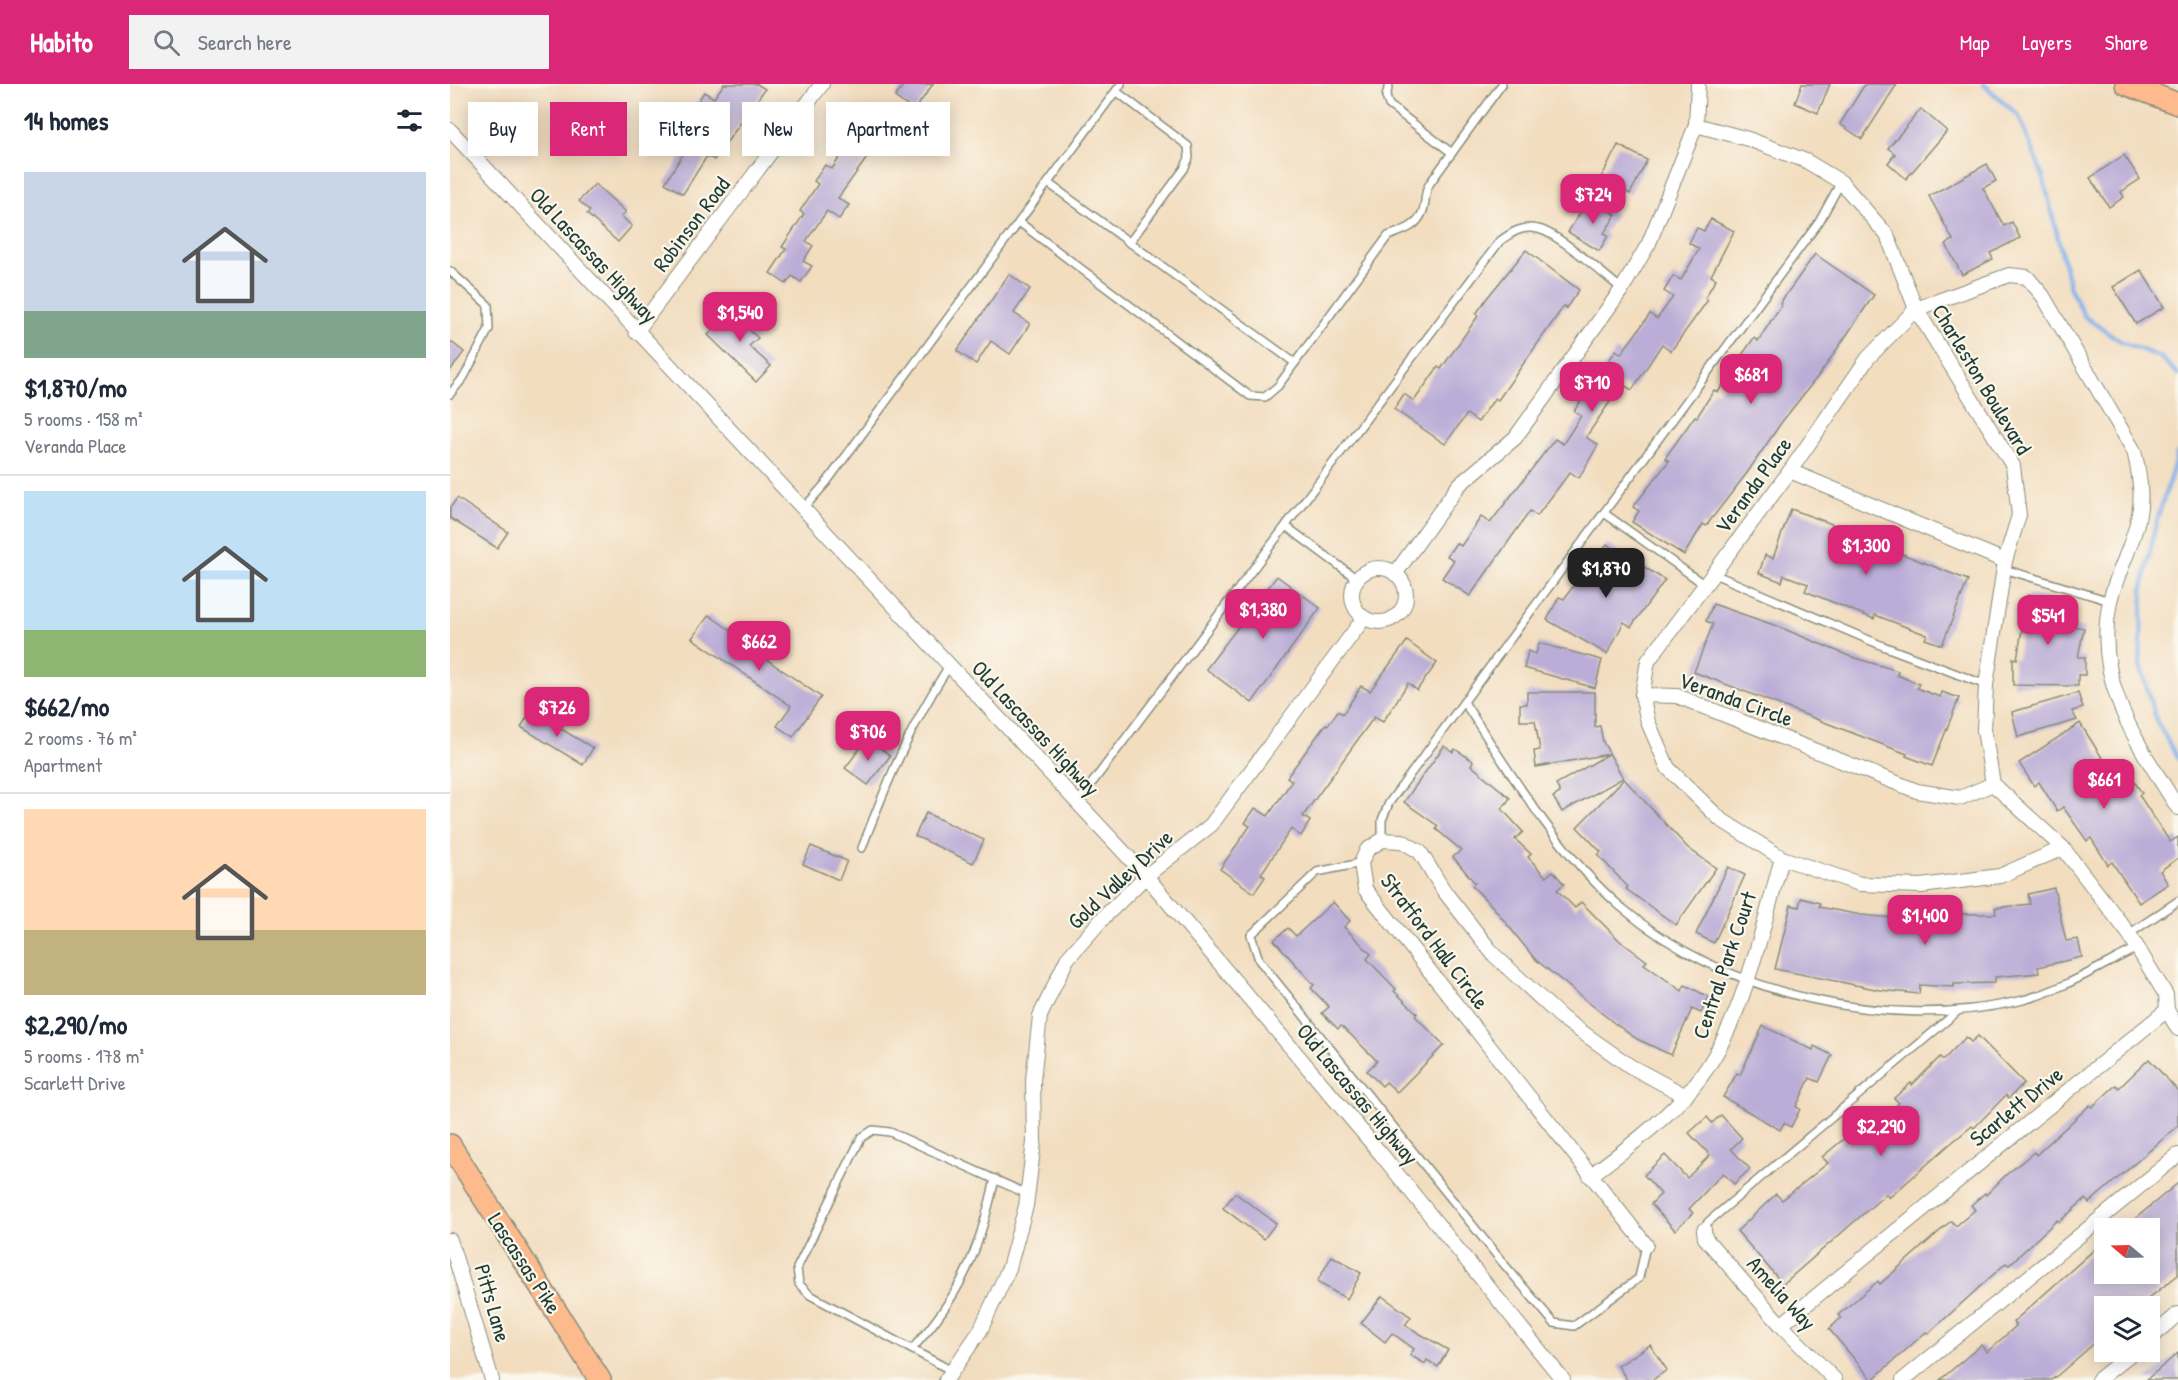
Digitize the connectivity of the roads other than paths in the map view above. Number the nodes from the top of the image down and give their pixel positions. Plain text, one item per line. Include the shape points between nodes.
1 (822, 84) edge
2 (1121, 84) edge
3 (1389, 84) edge
4 (1502, 84) edge
5 (1698, 84) edge
6 (2126, 84) edge
7 (1116, 91) junction
8 (2178, 104) edge
9 (1696, 125) junction
10 (450, 130) edge
11 (1452, 153) junction
12 (1841, 182) junction
13 (1048, 183) junction
14 (1019, 222) junction
15 (1129, 243) junction
16 (450, 271) edge
17 (1622, 289) junction
18 (1916, 309) junction
19 (636, 332) junction
20 (1295, 363) junction
21 (450, 394) edge
22 (1790, 471) junction
23 (802, 509) junction
24 (1604, 513) junction
25 (1287, 527) junction
26 (2004, 565) junction
27 (1395, 574) junction
28 (1357, 579) junction
29 (1709, 580) junction
30 (2110, 601) junction
31 (1364, 618) junction
32 (949, 666) junction
33 (1986, 684) junction
34 (1642, 696) junction
35 (1464, 702) junction
36 (1993, 784) junction
37 (1077, 803) junction
38 (2178, 808) edge
39 (1382, 840) junction
40 (862, 848) dead end
41 (2063, 848) junction
42 (1782, 858) junction
43 (1361, 863) junction
44 (1146, 876) junction
45 (2178, 901) edge
46 (2129, 934) junction
47 (2139, 947) junction
48 (1747, 980) junction
49 (2167, 1010) junction
50 (1958, 1011) junction
51 (2178, 1029) edge
52 (1686, 1096) junction
53 (450, 1145) edge
54 (2178, 1155) edge
55 (1590, 1176) junction
56 (995, 1179) junction
57 (1027, 1194) junction
58 (1704, 1230) joint
59 (450, 1240) edge
60 (1646, 1245) joint
61 (2178, 1314) edge
62 (1781, 1325) junction
63 (2160, 1329) edge
64 (912, 1349) junction
65 (2120, 1362) edge
66 (950, 1376) edge
67 (492, 1380) edge
68 (600, 1380) edge
69 (1563, 1380) edge
70 (1835, 1380) edge
71 (1903, 1380) edge
72 (2098, 1380) edge

1 - 19 street, Robinson Road
2 - 7 lane
3 - 11 lane via 1389,105
4 - 11 lane
5 - 9 street
6 - 8 main road
7 - 13 lane
7 - 15 lane via 1188,146 1189,158 1184,169
9 - 12 street, Charleston Boulevard via 1806,160
9 - 17 street via 1649,243
10 - 19 street, Old Lascassas Highway
11 - 20 lane via 1424,194 1424,210 1411,229 1388,236
12 - 18 street, Charleston Boulevard via 1887,235
12 - 24 lane via 1820,222
13 - 14 lane
13 - 15 lane
14 - 20 lane via 1250,396 1265,397
14 - 23 lane via 826,483
15 - 20 lane
16 - 21 lane via 488,305 489,329 464,377
17 - 25 lane via 1538,229 1517,229 1500,241
17 - 27 street via 1515,438 1459,485
18 - 22 street, Veranda Place via 1868,358
18 - 26 street, Charleston Boulevard via 2013,466 2019,516
18 - 30 street via 2009,275 2027,277 2043,296 2134,451 2140,476 2139,514
19 - 23 street, Old Lascassas Highway
22 - 26 street
22 - 29 street, Veranda Place
23 - 32 street, Old Lascassas Highway
24 - 29 lane
24 - 35 lane
25 - 28 lane
25 - 37 lane
26 - 30 lane
26 - 33 street, Charleston Boulevard
27 - 28 street via 1371,569
27 - 31 street via 1406,595 1400,613 1384,622
28 - 31 street via 1352,595 1358,613
29 - 33 lane
29 - 34 street, Veranda Place via 1648,661
30 - 38 street via 2105,648 2118,707
31 - 44 street, Gold Valley Drive via 1211,825
32 - 37 street, Old Lascassas Highway
32 - 40 lane via 920,711 891,771
33 - 36 street, Charleston Boulevard via 1984,730
34 - 36 street, Veranda Circle via 1677,696 1917,791 1960,798
34 - 42 street, Veranda Circle via 1648,722 1668,768 1720,819
35 - 39 lane via 1389,803 1382,820
35 - 48 lane via 1554,836 1620,906 1698,960
36 - 41 street
37 - 44 street, Old Lascassas Highway
39 - 43 street, Stratford Hall Circle via 1367,850
39 - 52 street, Stratford Hall Circle via 1402,842 1420,852 1444,891 1494,955 1562,1018 1629,1066
41 - 42 street, Veranda Circle via 2000,876 1921,886 1860,884
41 - 46 street
42 - 48 street, Central Park Court
43 - 55 street, Stratford Hall Circle via 1365,889
43 - 60 lane via 1317,872 1251,934 1259,960 1554,1323 1575,1326 1640,1278
44 - 57 street, Gold Valley Drive via 1067,959 1040,1016 1033,1080 1034,1142
44 - 69 street, Old Lascassas Highway via 1381,1154
45 - 46 lane
46 - 47 street
47 - 49 street via 2166,995
47 - 50 lane via 2061,986 2020,1000
48 - 50 lane via 1836,1005 1903,1012
48 - 52 street, Central Park Court via 1721,1047
49 - 51 street
49 - 62 street, Scarlett Drive
50 - 58 lane via 1708,1222
52 - 55 street, Central Park Court
53 - 68 main road, Lascassas Pike
54 - 71 street
55 - 60 street, Stratford Hall Circle
56 - 57 lane
56 - 64 lane via 984,1230 958,1291
56 - 64 lane via 890,1132 873,1130 861,1138 797,1268 799,1284 810,1295
57 - 66 street, Gold Valley Drive via 1009,1269 980,1331
58 - 62 street, Amelia Way via 1706,1238
59 - 67 street, Pitts Lane
61 - 63 street
62 - 70 street, Amelia Way
64 - 66 lane
65 - 72 street

